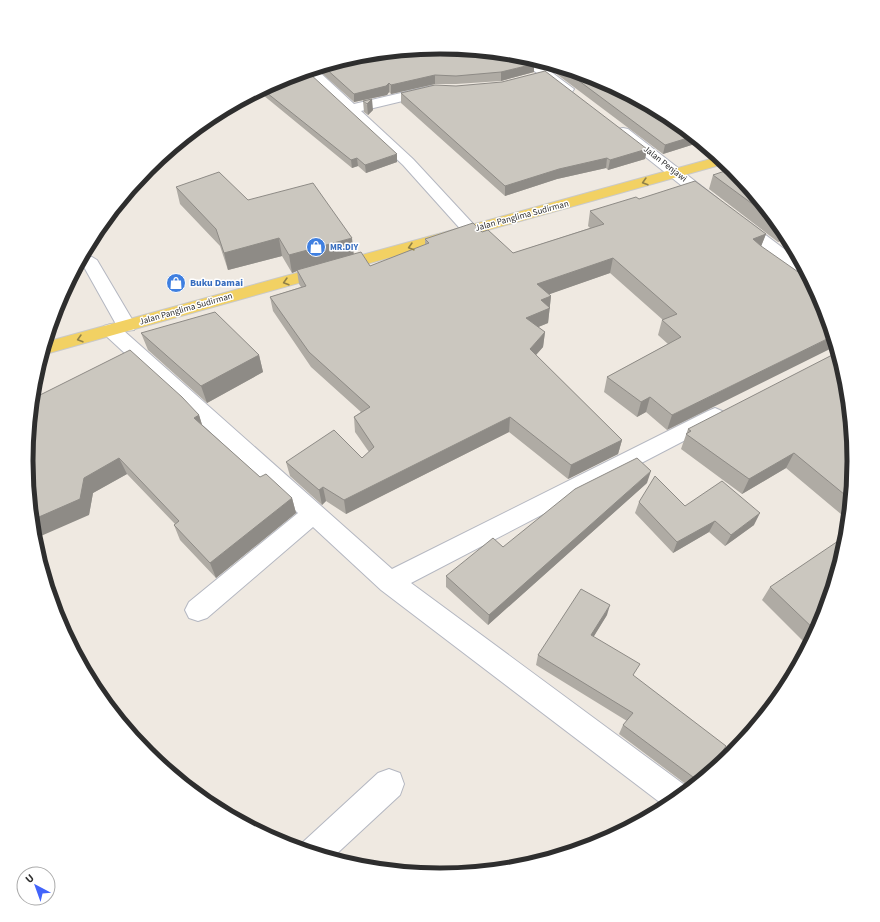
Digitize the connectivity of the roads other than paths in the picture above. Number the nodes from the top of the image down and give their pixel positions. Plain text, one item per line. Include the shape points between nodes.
1 (536, 66) edge
2 (547, 74) junction
3 (309, 76) edge
4 (532, 78) edge
5 (445, 89) edge
6 (581, 100) edge
7 (350, 109) junction
8 (612, 123) edge
9 (716, 162) edge
10 (677, 173) junction
11 (470, 230) junction
12 (86, 261) edge
13 (797, 266) edge
14 (119, 328) junction
15 (50, 347) edge
16 (731, 408) edge
17 (314, 513) junction
18 (390, 582) junction
19 (198, 610) dead end
20 (389, 784) dead end
21 (673, 794) edge
22 (318, 849) edge

1 - 2 street
2 - 4 street
2 - 6 street
3 - 7 street
5 - 7 street via 435,89
7 - 11 street via 408,162
8 - 10 street, Jalan Penjawi
9 - 10 main road, Jalan Panglima Sudirman
10 -> 11 main road, Jalan Panglima Sudirman
10 - 13 street, Jalan Penjawi
11 -> 14 main road, Jalan Panglima Sudirman
12 - 14 street via 91,264
14 -> 15 main road, Jalan Panglima Sudirman
14 - 17 street
16 - 18 street
17 - 18 street
17 - 19 street
18 - 21 street
20 - 22 street

